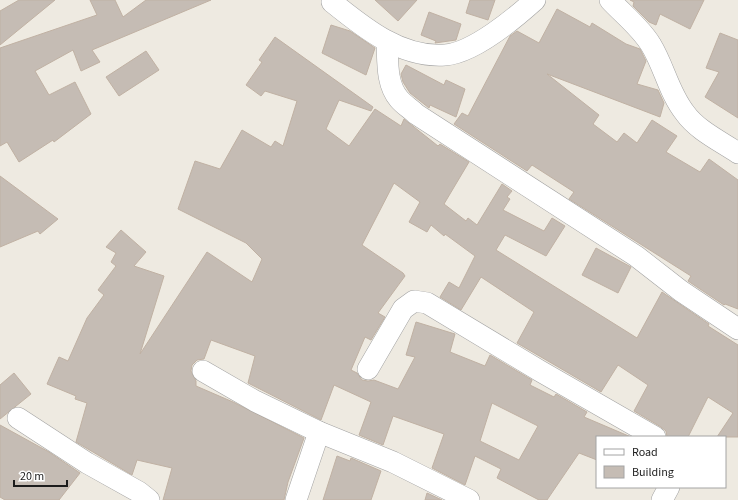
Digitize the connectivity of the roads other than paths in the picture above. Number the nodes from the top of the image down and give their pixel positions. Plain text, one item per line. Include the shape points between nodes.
1 (535, 0) edge
2 (610, 0) edge
3 (332, 2) dead end
4 (387, 42) junction
5 (738, 153) edge
6 (738, 329) edge
7 (368, 369) dead end
8 (203, 371) dead end
9 (18, 418) dead end
10 (319, 432) junction
11 (653, 436) edge
12 (668, 488) edge
13 (149, 500) edge
14 (296, 500) edge
15 (469, 500) edge
16 (662, 500) edge

1 - 4 street via 490,35 462,50 446,55 428,54
2 - 5 street via 651,44 676,99 694,124
3 - 4 street
4 - 6 street via 391,85 399,99 416,114 636,256 681,291
7 - 11 street via 403,309 414,301 427,303
8 - 10 street via 255,401
9 - 13 street
10 - 14 street
10 - 15 street via 393,462
12 - 16 street

